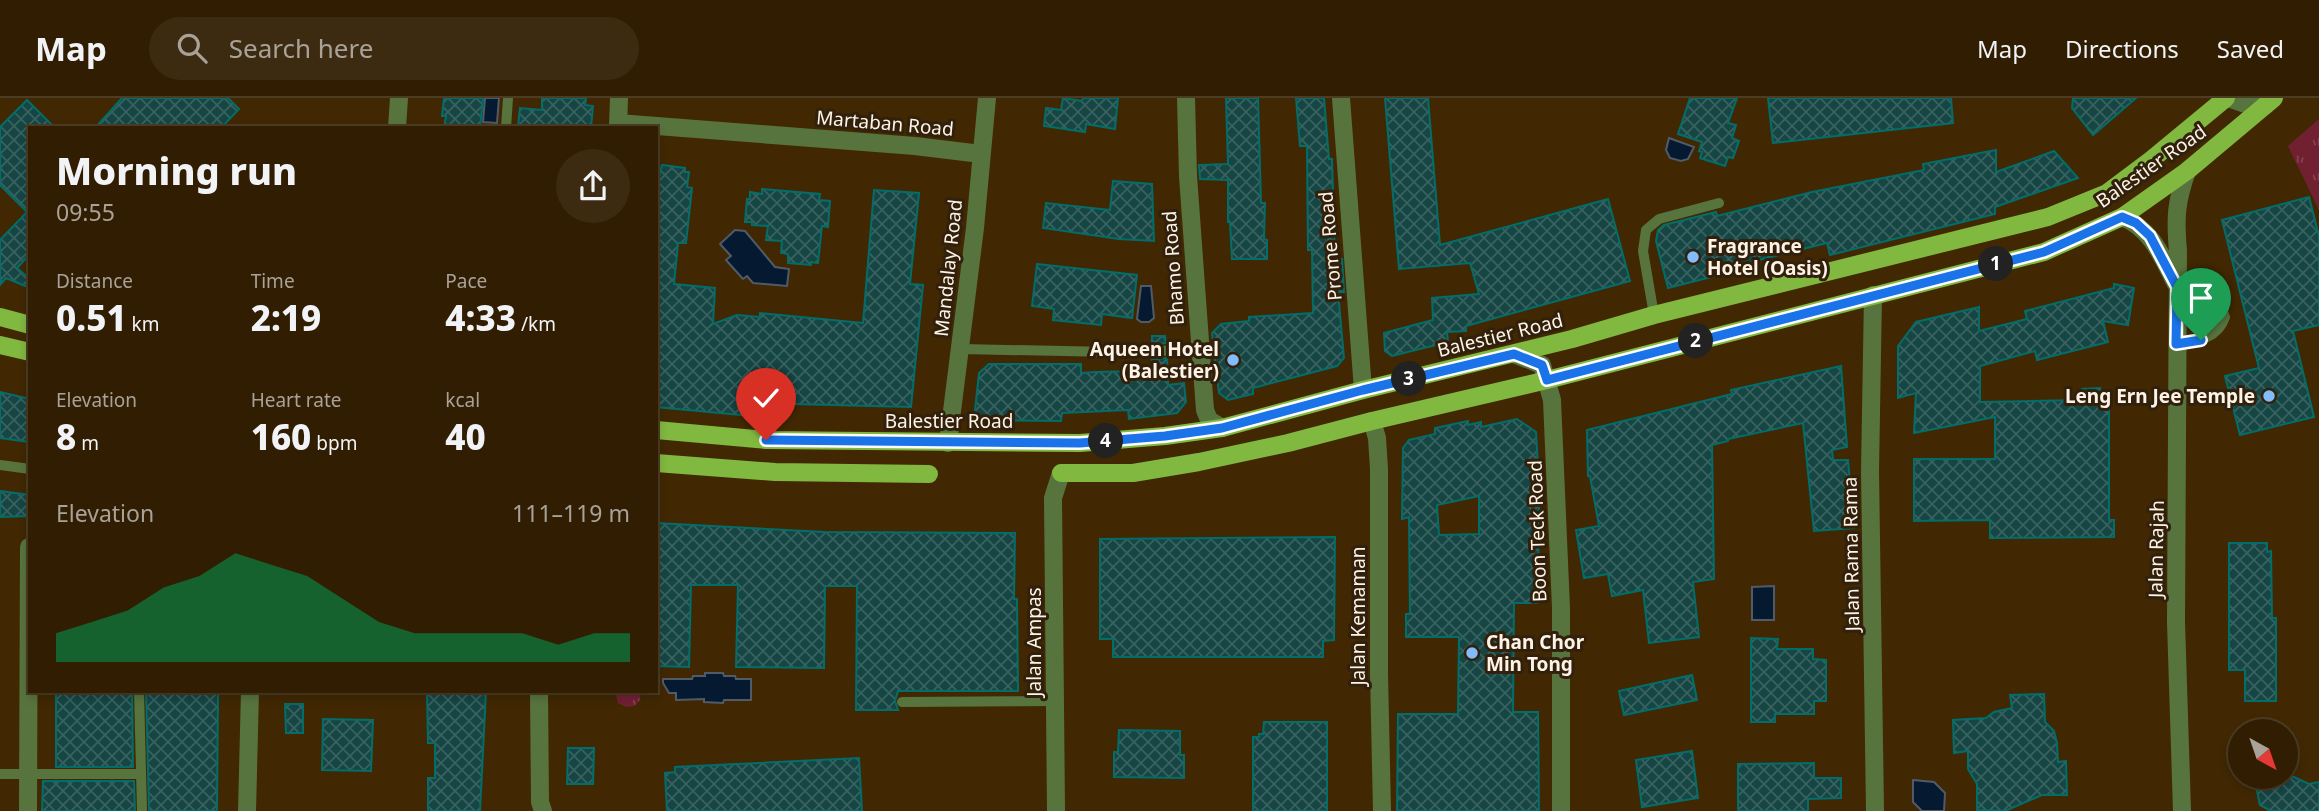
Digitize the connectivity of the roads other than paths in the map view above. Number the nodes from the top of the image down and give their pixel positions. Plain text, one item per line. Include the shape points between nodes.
1 (399, 98) edge
2 (508, 98) edge
3 (619, 98) edge
4 (987, 98) edge
5 (1186, 98) edge
6 (1341, 98) edge
7 (2227, 98) edge
8 (2270, 101) edge
9 (618, 125) edge
10 (397, 126) edge
11 (506, 126) edge
12 (658, 128) edge
13 (981, 154) junction
14 (2187, 171) junction
15 (1719, 203) dead end
16 (2122, 217) junction
17 (2177, 287) junction
18 (1873, 295) junction
19 (1654, 314) junction
20 (0, 317) edge
21 (28, 324) edge
22 (2176, 344) junction
23 (0, 345) edge
24 (961, 349) junction
25 (1200, 349) junction
26 (28, 352) edge
27 (1514, 354) junction
28 (1547, 380) junction
29 (1363, 390) junction
30 (1373, 421) junction
31 (1222, 428) junction
32 (658, 430) edge
33 (948, 443) junction
34 (658, 463) edge
35 (0, 465) edge
36 (28, 470) edge
37 (1061, 473) joint
38 (929, 474) dead end
39 (28, 693) edge
40 (139, 693) edge
41 (250, 693) edge
42 (539, 693) edge
43 (551, 693) edge
44 (1055, 701) junction
45 (902, 702) dead end
46 (0, 774) edge
47 (141, 774) junction
48 (28, 775) junction
49 (28, 811) edge
50 (142, 811) edge
51 (247, 811) edge
52 (543, 811) edge
53 (549, 811) edge
54 (1056, 811) edge
55 (1382, 811) edge
56 (1561, 811) edge
57 (1875, 811) edge
58 (2182, 811) edge

1 - 10 street
2 - 11 lane
3 - 9 street, Martaban Road
4 - 13 street, Mandalay Road
5 - 25 street, Bhamo Road
6 - 29 street, Prome Road
7 - 8 street via 2251,106
7 - 19 main road, Balestier Road via 2107,193 2048,216
8 - 14 main road, Balestier Road
12 - 13 street, Martaban Road
13 - 24 street, Mandalay Road
14 - 16 main road, Balestier Road
14 - 17 street, Jalan Rajah via 2175,221
15 - 19 lane via 1659,219 1646,230 1643,251
16 - 17 street, Jalan Rajah via 2150,236
16 - 18 main road, Balestier Road via 2044,252
17 - 22 street, Jalan Rajah
17 - 22 lane via 2202,283 2215,292 2225,317 2214,334
18 - 28 main road, Balestier Road
18 - 57 street, Jalan Rama Rama
19 - 27 main road, Balestier Road
20 - 21 main road
22 - 58 street, Jalan Rajah via 2176,622
23 - 26 main road
24 - 25 lane
24 - 33 street, Mandalay Road
25 - 31 street, Bhamo Road via 1205,410 1209,421
27 - 28 street via 1542,365
27 - 29 main road, Balestier Road
28 - 30 main road, Balestier Road
28 - 56 street, Boon Teck Road via 1552,400 1561,608
29 - 31 main road, Balestier Road
30 - 37 main road, Balestier Road via 1199,462 1133,473
30 - 55 street, Jalan Kemaman via 1379,469
31 - 33 main road, Balestier Road via 1080,443
32 - 33 main road, Balestier Road via 766,440
34 - 38 main road via 775,472
35 - 36 lane
37 - 44 street, Jalan Ampas via 1054,498
39 - 48 street
40 - 47 lane
41 - 51 street
42 - 52 street
43 - 53 street
44 - 45 lane
44 - 54 street, Jalan Ampas
46 - 48 lane
47 - 48 lane
47 - 50 lane
48 - 49 street

